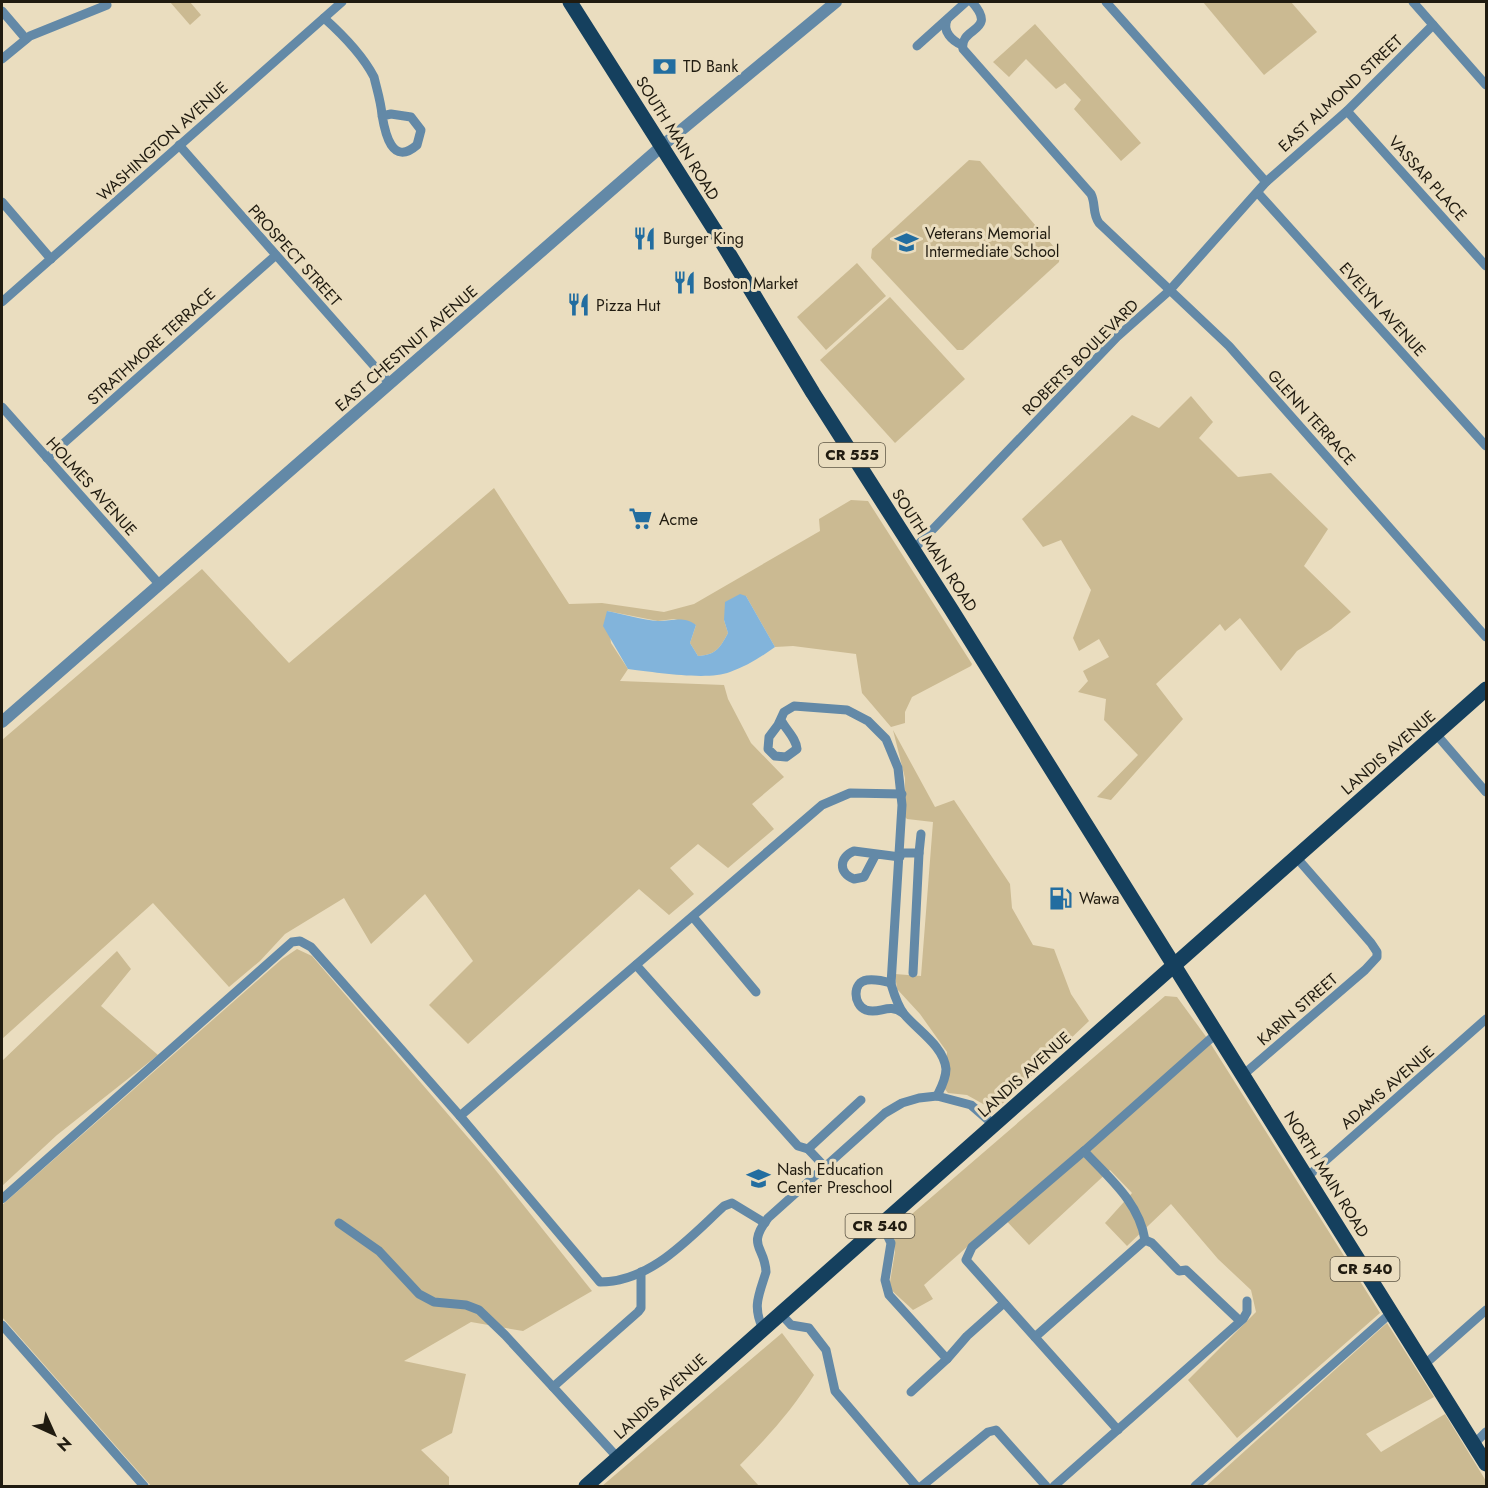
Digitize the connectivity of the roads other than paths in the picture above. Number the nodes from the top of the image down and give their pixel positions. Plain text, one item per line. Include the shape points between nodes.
1 (342, 2) edge
2 (570, 2) edge
3 (836, 2) edge
4 (966, 2) edge
5 (972, 2) edge
6 (1106, 2) edge
7 (1415, 2) edge
8 (107, 5) dead end
9 (2, 11) edge
10 (324, 18) junction
11 (948, 18) junction
12 (1433, 25) junction
13 (26, 39) junction
14 (962, 45) junction
15 (917, 46) dead end
16 (2, 59) edge
17 (1486, 85) edge
18 (1347, 111) junction
19 (382, 116) junction
20 (179, 145) junction
21 (662, 146) junction
22 (1266, 182) junction
23 (1258, 193) junction
24 (2, 202) edge
25 (275, 256) junction
26 (51, 259) junction
27 (1486, 266) edge
28 (1169, 291) junction
29 (2, 302) edge
30 (390, 384) junction
31 (2, 407) edge
32 (1486, 446) edge
33 (47, 458) junction
34 (913, 550) junction
35 (160, 585) junction
36 (1486, 637) edge
37 (1486, 689) edge
38 (781, 720) dead end
39 (2, 722) edge
40 (1436, 734) junction
41 (1486, 792) edge
42 (902, 794) junction
43 (921, 834) dead end
44 (876, 854) dead end
45 (919, 854) junction
46 (900, 855) junction
47 (1296, 857) junction
48 (693, 917) junction
49 (893, 948) junction
50 (914, 948) junction
51 (636, 965) junction
52 (1174, 965) junction
53 (913, 973) dead end
54 (891, 983) junction
55 (756, 992) dead end
56 (903, 1013) junction
57 (1486, 1019) edge
58 (1217, 1033) junction
59 (1243, 1075) junction
60 (937, 1096) junction
61 (861, 1100) dead end
62 (460, 1116) junction
63 (994, 1125) junction
64 (808, 1149) junction
65 (1084, 1151) junction
66 (825, 1167) junction
67 (1307, 1177) junction
68 (2, 1199) edge
69 (339, 1223) dead end
70 (765, 1223) junction
71 (882, 1224) junction
72 (1145, 1240) junction
73 (641, 1272) junction
74 (1247, 1300) dead end
75 (1004, 1303) junction
76 (1486, 1310) edge
77 (1392, 1312) junction
78 (781, 1314) junction
79 (1240, 1321) junction
80 (2, 1325) edge
81 (763, 1329) junction
82 (1035, 1337) junction
83 (947, 1359) junction
84 (1424, 1365) junction
85 (553, 1387) junction
86 (911, 1392) dead end
87 (1118, 1430) junction
88 (1486, 1432) edge
89 (1474, 1444) junction
90 (618, 1458) junction
91 (1486, 1464) edge
92 (144, 1486) edge
93 (586, 1486) edge
94 (916, 1486) edge
95 (922, 1486) edge
96 (1046, 1486) edge
97 (1054, 1486) edge
98 (1195, 1486) edge

1 - 10 street, WASHINGTON AVENUE
2 - 21 main road, SOUTH MAIN ROAD / CR 555
3 - 21 street, EAST CHESTNUT AVENUE
4 - 11 street
5 - 14 street via 981,12 982,20
6 - 22 street
7 - 12 street
8 - 13 street
9 - 13 street
10 - 19 street via 370,69
10 - 20 street, WASHINGTON AVENUE
11 - 14 street via 946,32
11 - 15 street
12 - 17 street
12 - 18 street, EAST ALMOND STREET
13 - 16 street
14 - 28 street, GLENN TERRACE via 971,60 1091,194 1093,213 1104,228
18 - 22 street, EAST ALMOND STREET
18 - 27 street, VASSAR PLACE
19 - 19 street via 411,117 421,130 417,145 406,151 394,148 386,136
20 - 25 street, PROSPECT STREET
20 - 26 street, WASHINGTON AVENUE
21 - 30 street, EAST CHESTNUT AVENUE
21 - 34 main road, SOUTH MAIN ROAD / CR 555
22 - 23 street, ROBERTS BOULEVARD
23 - 28 street, ROBERTS BOULEVARD
23 - 32 street, EVELYN AVENUE
24 - 26 street
25 - 30 street, PROSPECT STREET
25 - 33 street, STRATHMORE TERRACE
26 - 29 street, WASHINGTON AVENUE
28 - 34 street, ROBERTS BOULEVARD via 1117,337
28 - 36 street, GLENN TERRACE via 1229,346
30 - 35 street, EAST CHESTNUT AVENUE
31 - 33 street, HOLMES AVENUE
33 - 35 street, HOLMES AVENUE
34 - 52 main road, SOUTH MAIN ROAD / CR 555
35 - 39 street, EAST CHESTNUT AVENUE
37 - 40 main road, LANDIS AVENUE
38 - 42 street via 784,712 795,706 847,710 863,717 886,738 898,768
40 - 41 street
40 - 47 main road, LANDIS AVENUE
42 - 46 street
42 - 48 street via 849,793 831,800
43 - 45 street
44 - 46 street
45 - 46 street
45 - 50 street
46 - 49 street
47 - 52 main road, LANDIS AVENUE
47 - 59 street, KARIN STREET via 1375,948 1377,957
48 - 51 street
48 - 55 street
49 - 50 street
49 - 54 street
50 - 53 street
51 - 62 street
51 - 64 street via 798,1146
52 - 58 main road, NORTH MAIN ROAD / CR 540
52 - 63 main road, LANDIS AVENUE / CR 540
54 - 56 street
54 - 56 street via 860,983 856,992 859,1004 867,1010 891,1007
56 - 60 street via 942,1058 945,1078
57 - 67 street, ADAMS AVENUE
58 - 59 main road, NORTH MAIN ROAD / CR 540
58 - 65 street
59 - 67 main road, NORTH MAIN ROAD / CR 540
60 - 63 street via 971,1105
60 - 66 street via 902,1102
61 - 64 street
62 - 68 street via 311,948 300,941 292,942
62 - 73 street via 594,1277 610,1282
63 - 71 main road, LANDIS AVENUE / CR 540
64 - 66 street
65 - 72 street via 1130,1200 1143,1226
65 - 75 street via 972,1247 966,1260
66 - 70 street
67 - 77 main road, NORTH MAIN ROAD / CR 540
69 - 85 street via 379,1251 419,1294 434,1302 479,1310
70 - 73 street via 732,1203 724,1206 670,1256
70 - 81 street via 757,1242 766,1272 756,1309
71 - 78 main road, LANDIS AVENUE / CR 540
71 - 83 street via 891,1243 885,1280 889,1295
72 - 79 street via 1179,1271 1186,1270
72 - 82 street
73 - 85 street via 638,1312
74 - 79 street via 1247,1312
75 - 82 street
75 - 83 street
76 - 84 street
77 - 84 main road, NORTH MAIN ROAD / CR 540
77 - 98 street
78 - 81 main road, LANDIS AVENUE / CR 540
78 - 94 street via 791,1325 809,1328 826,1350 835,1391
79 - 87 street
80 - 92 street
81 - 90 main road, LANDIS AVENUE / CR 540
82 - 87 street
83 - 86 street
84 - 89 main road, NORTH MAIN ROAD / CR 540
85 - 90 street
87 - 97 street
88 - 89 street
89 - 91 main road, NORTH MAIN ROAD / CR 540
90 - 93 main road, LANDIS AVENUE / CR 540
95 - 96 street via 988,1432 996,1430

